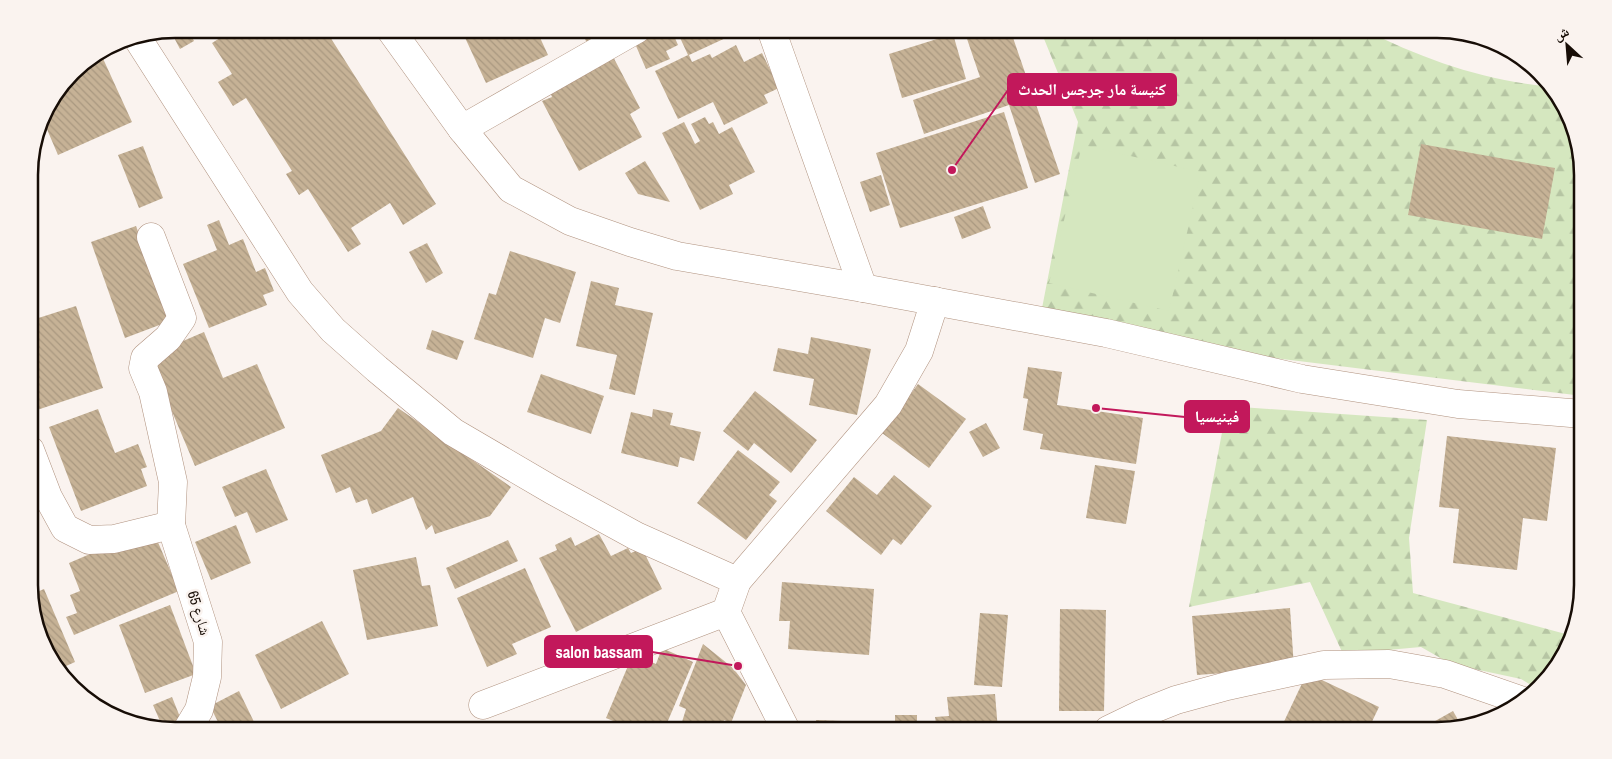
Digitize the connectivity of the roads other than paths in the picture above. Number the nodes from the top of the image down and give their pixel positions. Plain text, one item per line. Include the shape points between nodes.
1 (396, 37) edge
2 (623, 37) edge
3 (774, 37) edge
4 (140, 42) edge
5 (462, 129) junction
6 (152, 237) dead end
7 (863, 288) junction
8 (935, 301) junction
9 (1574, 413) edge
10 (37, 469) edge
11 (171, 525) junction
12 (737, 581) junction
13 (726, 612) junction
14 (1514, 698) edge
15 (484, 705) dead end
16 (1126, 721) edge
17 (191, 722) edge
18 (782, 722) edge

1 - 5 street
2 - 5 street
3 - 7 street
4 - 12 street via 300,292 332,330 454,432 636,536
5 - 7 street via 510,189 570,221 677,256
6 - 11 street via 182,318 168,338 145,358 143,368 154,392 173,482
7 - 8 street
8 - 9 street via 1106,333 1302,379 1458,404
8 - 12 street via 919,351 888,405
10 - 11 street via 65,528 89,540 114,539
11 - 17 street, شارع 65 via 208,642 207,677 199,710
12 - 13 street
13 - 15 street
13 - 18 street
14 - 16 street via 1445,674 1388,664 1324,665 1176,700

